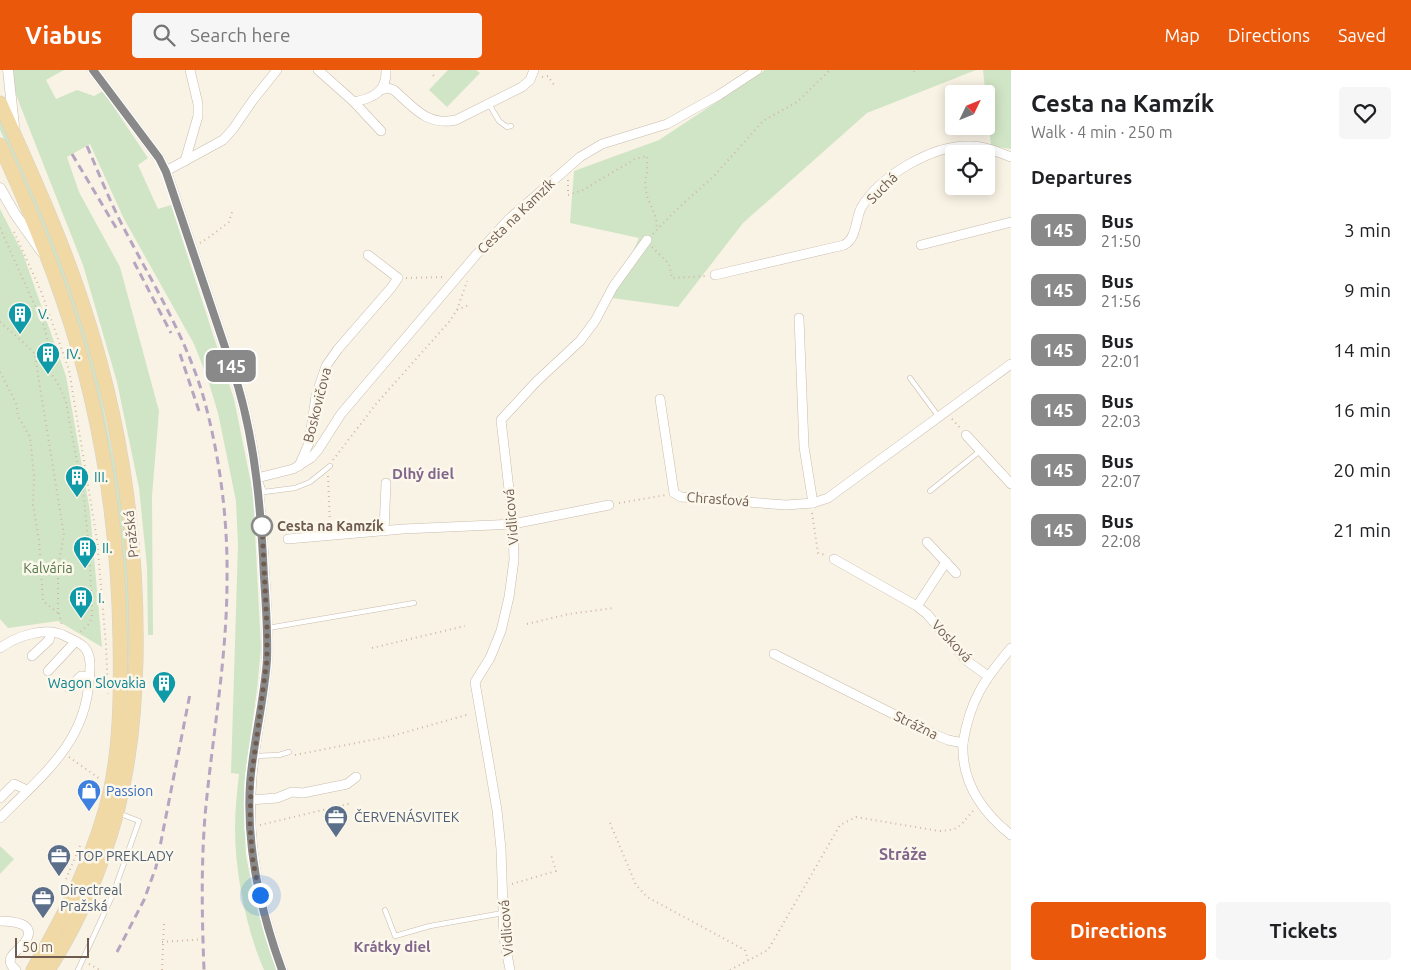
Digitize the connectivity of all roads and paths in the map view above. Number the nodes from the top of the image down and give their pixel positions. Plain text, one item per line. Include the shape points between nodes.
1 (8, 70) edge
2 (93, 70) edge
3 (190, 70) edge
4 (277, 70) edge
5 (318, 70) edge
6 (386, 70) edge
7 (757, 70) edge
8 (830, 70) edge
9 (536, 73) edge
10 (433, 75) dead end
11 (436, 78) dead end
12 (554, 85) dead end
13 (381, 90) junction
14 (354, 102) junction
15 (0, 103) edge
16 (487, 105) junction
17 (511, 126) dead end
18 (381, 131) dead end
19 (16, 140) junction
20 (0, 145) edge
21 (1011, 157) edge
22 (185, 161) junction
23 (166, 172) junction
24 (568, 178) dead end
25 (0, 188) edge
26 (233, 209) dead end
27 (1011, 222) edge
28 (0, 228) edge
29 (14, 230) dead end
30 (657, 230) junction
31 (647, 240) junction
32 (198, 244) dead end
33 (921, 244) dead end
34 (368, 255) dead end
35 (50, 264) junction
36 (470, 273) dead end
37 (715, 275) joint
38 (438, 276) dead end
39 (398, 278) junction
40 (469, 305) dead end
41 (457, 310) junction
42 (799, 318) dead end
43 (0, 322) edge
44 (35, 356) junction
45 (1011, 364) edge
46 (0, 372) edge
47 (910, 378) dead end
48 (660, 399) dead end
49 (942, 414) junction
50 (966, 435) joint
51 (981, 451) junction
52 (298, 466) junction
53 (330, 466) junction
54 (257, 478) junction
55 (386, 482) dead end
56 (1011, 484) edge
57 (930, 491) dead end
58 (674, 493) junction
59 (813, 503) junction
60 (609, 505) joint
61 (513, 524) junction
62 (384, 531) junction
63 (331, 536) junction
64 (288, 539) dead end
65 (927, 542) dead end
66 (818, 553) dead end
67 (834, 559) dead end
68 (946, 562) junction
69 (956, 573) dead end
70 (414, 604) dead end
71 (917, 606) junction
72 (614, 608) dead end
73 (59, 614) junction
74 (527, 624) dead end
75 (465, 626) dead end
76 (267, 628) junction
77 (51, 633) junction
78 (69, 638) junction
79 (0, 648) edge
80 (372, 648) dead end
81 (1011, 648) edge
82 (774, 654) dead end
83 (32, 656) dead end
84 (48, 671) dead end
85 (988, 676) junction
86 (90, 677) junction
87 (69, 688) dead end
88 (108, 697) dead end
89 (480, 712) junction
90 (963, 743) junction
91 (289, 752) dead end
92 (295, 755) dead end
93 (254, 756) junction
94 (73, 760) dead end
95 (356, 777) dead end
96 (102, 780) dead end
97 (27, 790) junction
98 (99, 794) dead end
99 (0, 798) edge
100 (250, 800) junction
101 (352, 803) dead end
102 (96, 805) dead end
103 (975, 809) dead end
104 (117, 813) junction
105 (0, 818) edge
106 (610, 823) dead end
107 (250, 827) junction
108 (1011, 835) edge
109 (82, 842) dead end
110 (551, 856) dead end
111 (502, 886) junction
112 (63, 887) dead end
113 (385, 910) dead end
114 (503, 913) junction
115 (0, 921) edge
116 (164, 922) dead end
117 (207, 939) dead end
118 (162, 942) junction
119 (748, 960) junction
120 (82, 961) junction
121 (16, 970) edge
122 (33, 970) edge
123 (48, 970) edge
124 (78, 970) edge
125 (100, 970) edge
126 (162, 970) edge
127 (282, 970) edge
128 (510, 970) edge
129 (730, 970) edge

1 - 19 street
2 - 23 street
3 - 22 street via 198,116
4 - 22 street via 223,140
5 - 14 street
6 - 13 street
7 - 52 street, Cesta na Kamzík via 719,96 667,124 602,144 580,157 508,220 341,414 318,450
8 - 30 path via 797,102 763,121 714,176
9 - 12 path via 548,76
9 - 16 street via 522,87
10 - 11 path
13 - 14 street via 367,99
13 - 16 street via 394,90 425,117 438,122 456,120
14 - 18 street
15 - 19 main road, Pražská
16 - 17 lane via 499,121
19 - 104 main road, Pražská via 66,258 87,319 108,397 125,490 135,578 136,679 130,748
20 - 35 main road, Pražská
21 - 37 street, Suchá via 972,146 932,154 908,164 878,187 861,209 852,237 844,245
22 - 23 street
23 - 54 street via 239,391
24 - 30 path via 568,195 583,190 635,159 647,156 645,184
25 - 35 street
26 - 32 path via 229,222
27 - 33 street
28 - 44 path via 44,326 48,342
29 - 88 path via 41,291 69,370 98,540
30 - 31 path
31 - 37 path via 669,264 672,278
31 - 61 street, Vidlicová via 580,341 501,420
34 - 39 street
35 - 122 main road, Pražská via 81,358 106,472 117,567 120,682 112,778 100,828 63,917
36 - 41 path
38 - 39 path
39 - 52 street, Boskovičova via 326,366 316,396 309,444
40 - 41 path
41 - 53 path via 450,322 376,404
42 - 59 street via 804,447
43 - 44 path
44 - 73 path via 64,536 58,567
44 - 78 path via 62,388 84,498 92,618 85,628
45 - 49 street, Chrasťová
46 - 73 path via 30,437 43,601
47 - 49 lane
48 - 58 street
49 - 50 path
49 - 59 street, Chrasťová via 828,498
50 - 51 street
51 - 56 street
51 - 57 lane
52 - 54 street, Cesta na Kamzík
53 - 54 lane via 310,482 295,488 264,492
53 - 63 path
54 - 76 street
55 - 62 street
58 - 59 street, Chrasťová via 681,497 786,505
58 - 60 path, Chrasťová
59 - 66 path
60 - 61 street
61 - 62 street
61 - 89 street, Vidlicová via 512,596 498,640 475,682
62 - 63 street
63 - 64 street
65 - 68 street
67 - 71 street, Vosková
68 - 69 street
68 - 71 street
70 - 76 lane
71 - 85 street, Vosková via 928,614 963,657
72 - 74 path
73 - 78 path
75 - 80 path
76 - 93 street
77 - 78 street
77 - 79 street via 23,636
77 - 83 street via 49,640
78 - 84 street
78 - 86 street via 85,647 90,660
81 - 85 street
82 - 90 street, Strážna via 929,732
85 - 90 street via 971,708
86 - 87 street via 81,676
86 - 97 street via 85,708 73,737 63,753
89 - 92 path via 392,736
89 - 111 street, Vidlicová via 497,810
90 - 108 street via 964,767 974,794 992,818
91 - 93 lane
93 - 100 street
94 - 96 path
95 - 100 street via 347,784
97 - 99 street via 14,784
97 - 105 street
98 - 102 path via 94,793 90,803
100 - 107 street
101 - 107 path
103 - 119 path via 958,829 952,831 856,817 840,825 768,950
104 - 120 lane via 139,821 113,894
104 - 123 main road, Pražská via 93,882
106 - 119 path via 636,886 647,897 745,950
107 - 127 street via 257,881
109 - 112 path
110 - 111 path, Vidlicová via 556,871
111 - 114 street, Vidlicová
113 - 114 lane via 395,936
114 - 128 street, Vidlicová
115 - 121 street via 18,922 27,930 25,943 10,960
116 - 118 path
117 - 118 path
118 - 126 path
119 - 129 path
120 - 124 lane
120 - 125 path

